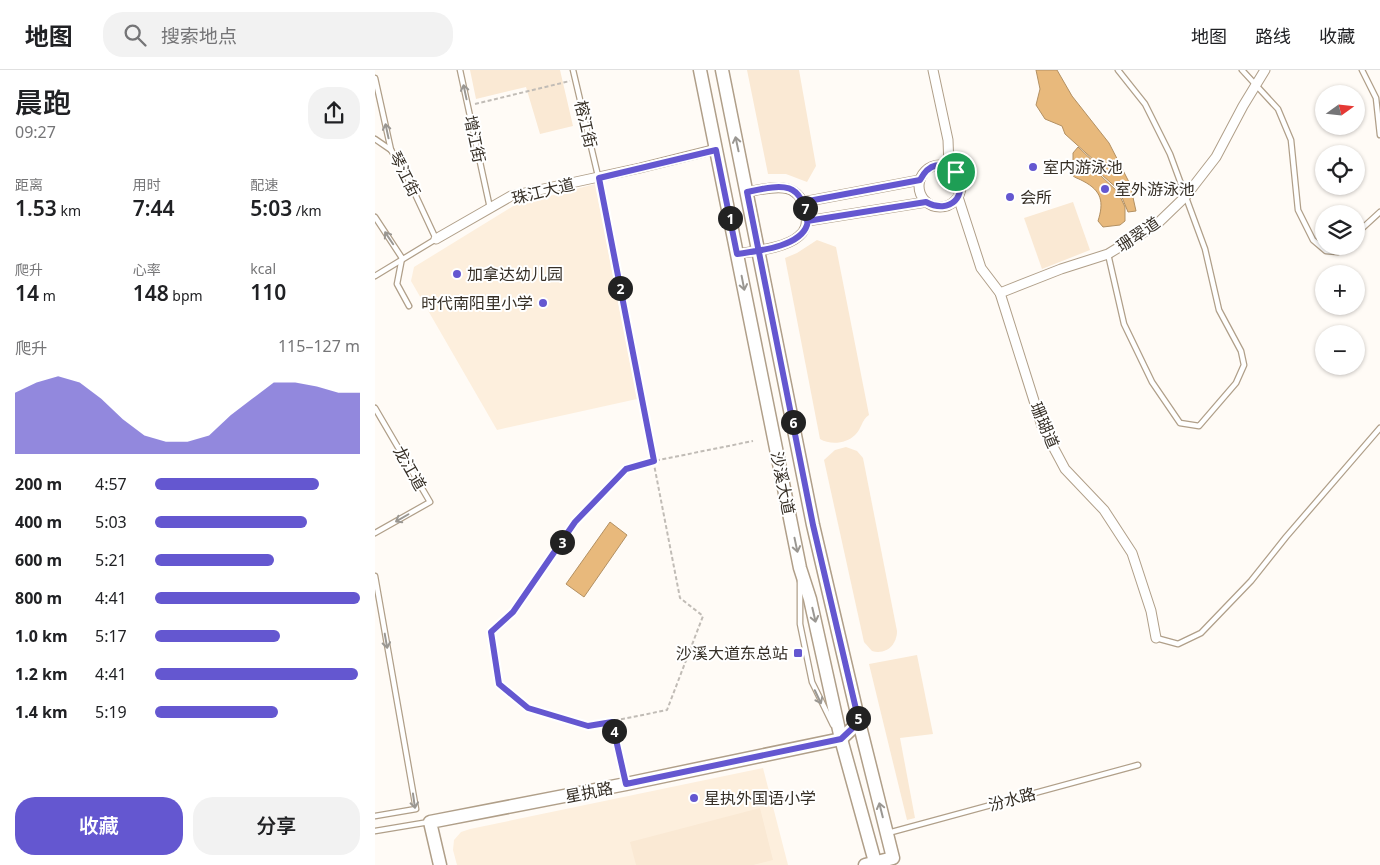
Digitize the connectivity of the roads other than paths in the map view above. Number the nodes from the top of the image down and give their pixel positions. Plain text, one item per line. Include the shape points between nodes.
1 (460, 70) edge
2 (573, 70) edge
3 (700, 70) edge
4 (722, 70) edge
5 (933, 70) edge
6 (1118, 70) edge
7 (1242, 70) edge
8 (1265, 70) edge
9 (1362, 70) edge
10 (375, 78) edge
11 (1256, 85) junction
12 (377, 101) edge
13 (1380, 134) edge
14 (375, 139) edge
15 (391, 150) junction
16 (716, 150) junction
17 (949, 167) junction
18 (599, 178) junction
19 (920, 180) junction
20 (747, 192) junction
21 (958, 197) junction
22 (1185, 197) junction
23 (803, 202) junction
24 (926, 202) junction
25 (490, 208) junction
26 (1380, 212) edge
27 (375, 217) edge
28 (807, 221) junction
29 (1365, 226) edge
30 (436, 238) junction
31 (1315, 242) edge
32 (759, 250) junction
33 (737, 254) junction
34 (1108, 254) junction
35 (402, 258) junction
36 (375, 276) edge
37 (1000, 293) junction
38 (409, 306) dead end
39 (375, 408) edge
40 (1380, 428) edge
41 (375, 533) edge
42 (375, 576) edge
43 (1156, 638) joint
44 (859, 722) junction
45 (841, 739) junction
46 (1138, 765) dead end
47 (375, 816) edge
48 (430, 822) junction
49 (375, 831) edge
50 (887, 834) junction
51 (894, 861) edge
52 (872, 864) edge
53 (440, 865) edge

25 -> 1 lane, 增江街
2 - 18 lane, 榕江街
3 - 16 main road, 沙溪大道
20 -> 4 main road, 沙溪大道
5 - 17 street via 948,140
6 - 22 lane via 1145,104 1170,154
7 - 11 lane
8 - 11 street, 珊翠道
9 - 13 lane via 1376,98
10 - 12 lane, 琴江街
11 - 22 street, 珊翠道 via 1216,158
11 - 31 lane via 1278,109 1291,140 1298,210
15 -> 12 lane, 琴江街
14 - 15 lane
15 - 30 lane, 琴江街
16 - 18 street, 珠江大道
16 - 33 main road, 沙溪大道
17 - 19 street via 931,167
17 - 21 street via 960,180
18 - 25 street, 珠江大道 via 511,196
19 - 23 street
19 - 24 street via 920,192
20 - 23 street via 772,187 789,188
20 - 32 main road, 沙溪大道
21 - 24 street via 943,207
21 - 37 street, 珊瑚道 via 981,268
22 - 34 street, 珊翠道 via 1157,224
22 - 34 lane via 1205,250 1219,310 1241,351 1244,365 1236,383 1199,426 1180,423 1152,382 1124,324
23 - 28 street
24 - 28 street
25 - 30 street, 珠江大道
26 - 29 lane
35 -> 27 lane
28 - 32 street via 803,232 794,240
30 - 35 lane
32 - 33 street
32 - 44 main road, 沙溪大道 via 813,525
33 -> 45 main road, 沙溪大道 via 801,568
34 - 37 street, 珊翠道 via 1061,268
35 - 36 lane
35 - 38 lane via 397,284
37 - 43 street, 珊瑚道 via 1042,426 1065,469 1104,510 1132,553 1151,611
39 -> 41 lane, 龙江道 via 430,502
40 - 43 lane via 1251,581 1201,633 1178,644
42 -> 47 lane via 416,809
44 - 45 main road
50 -> 44 main road, 沙溪大道
45 - 48 main road, 星执路
45 - 52 main road, 沙溪大道
46 - 50 lane, 汾水路
48 - 49 lane
48 - 53 main road
50 - 51 main road, 沙溪大道
51 - 52 main road

